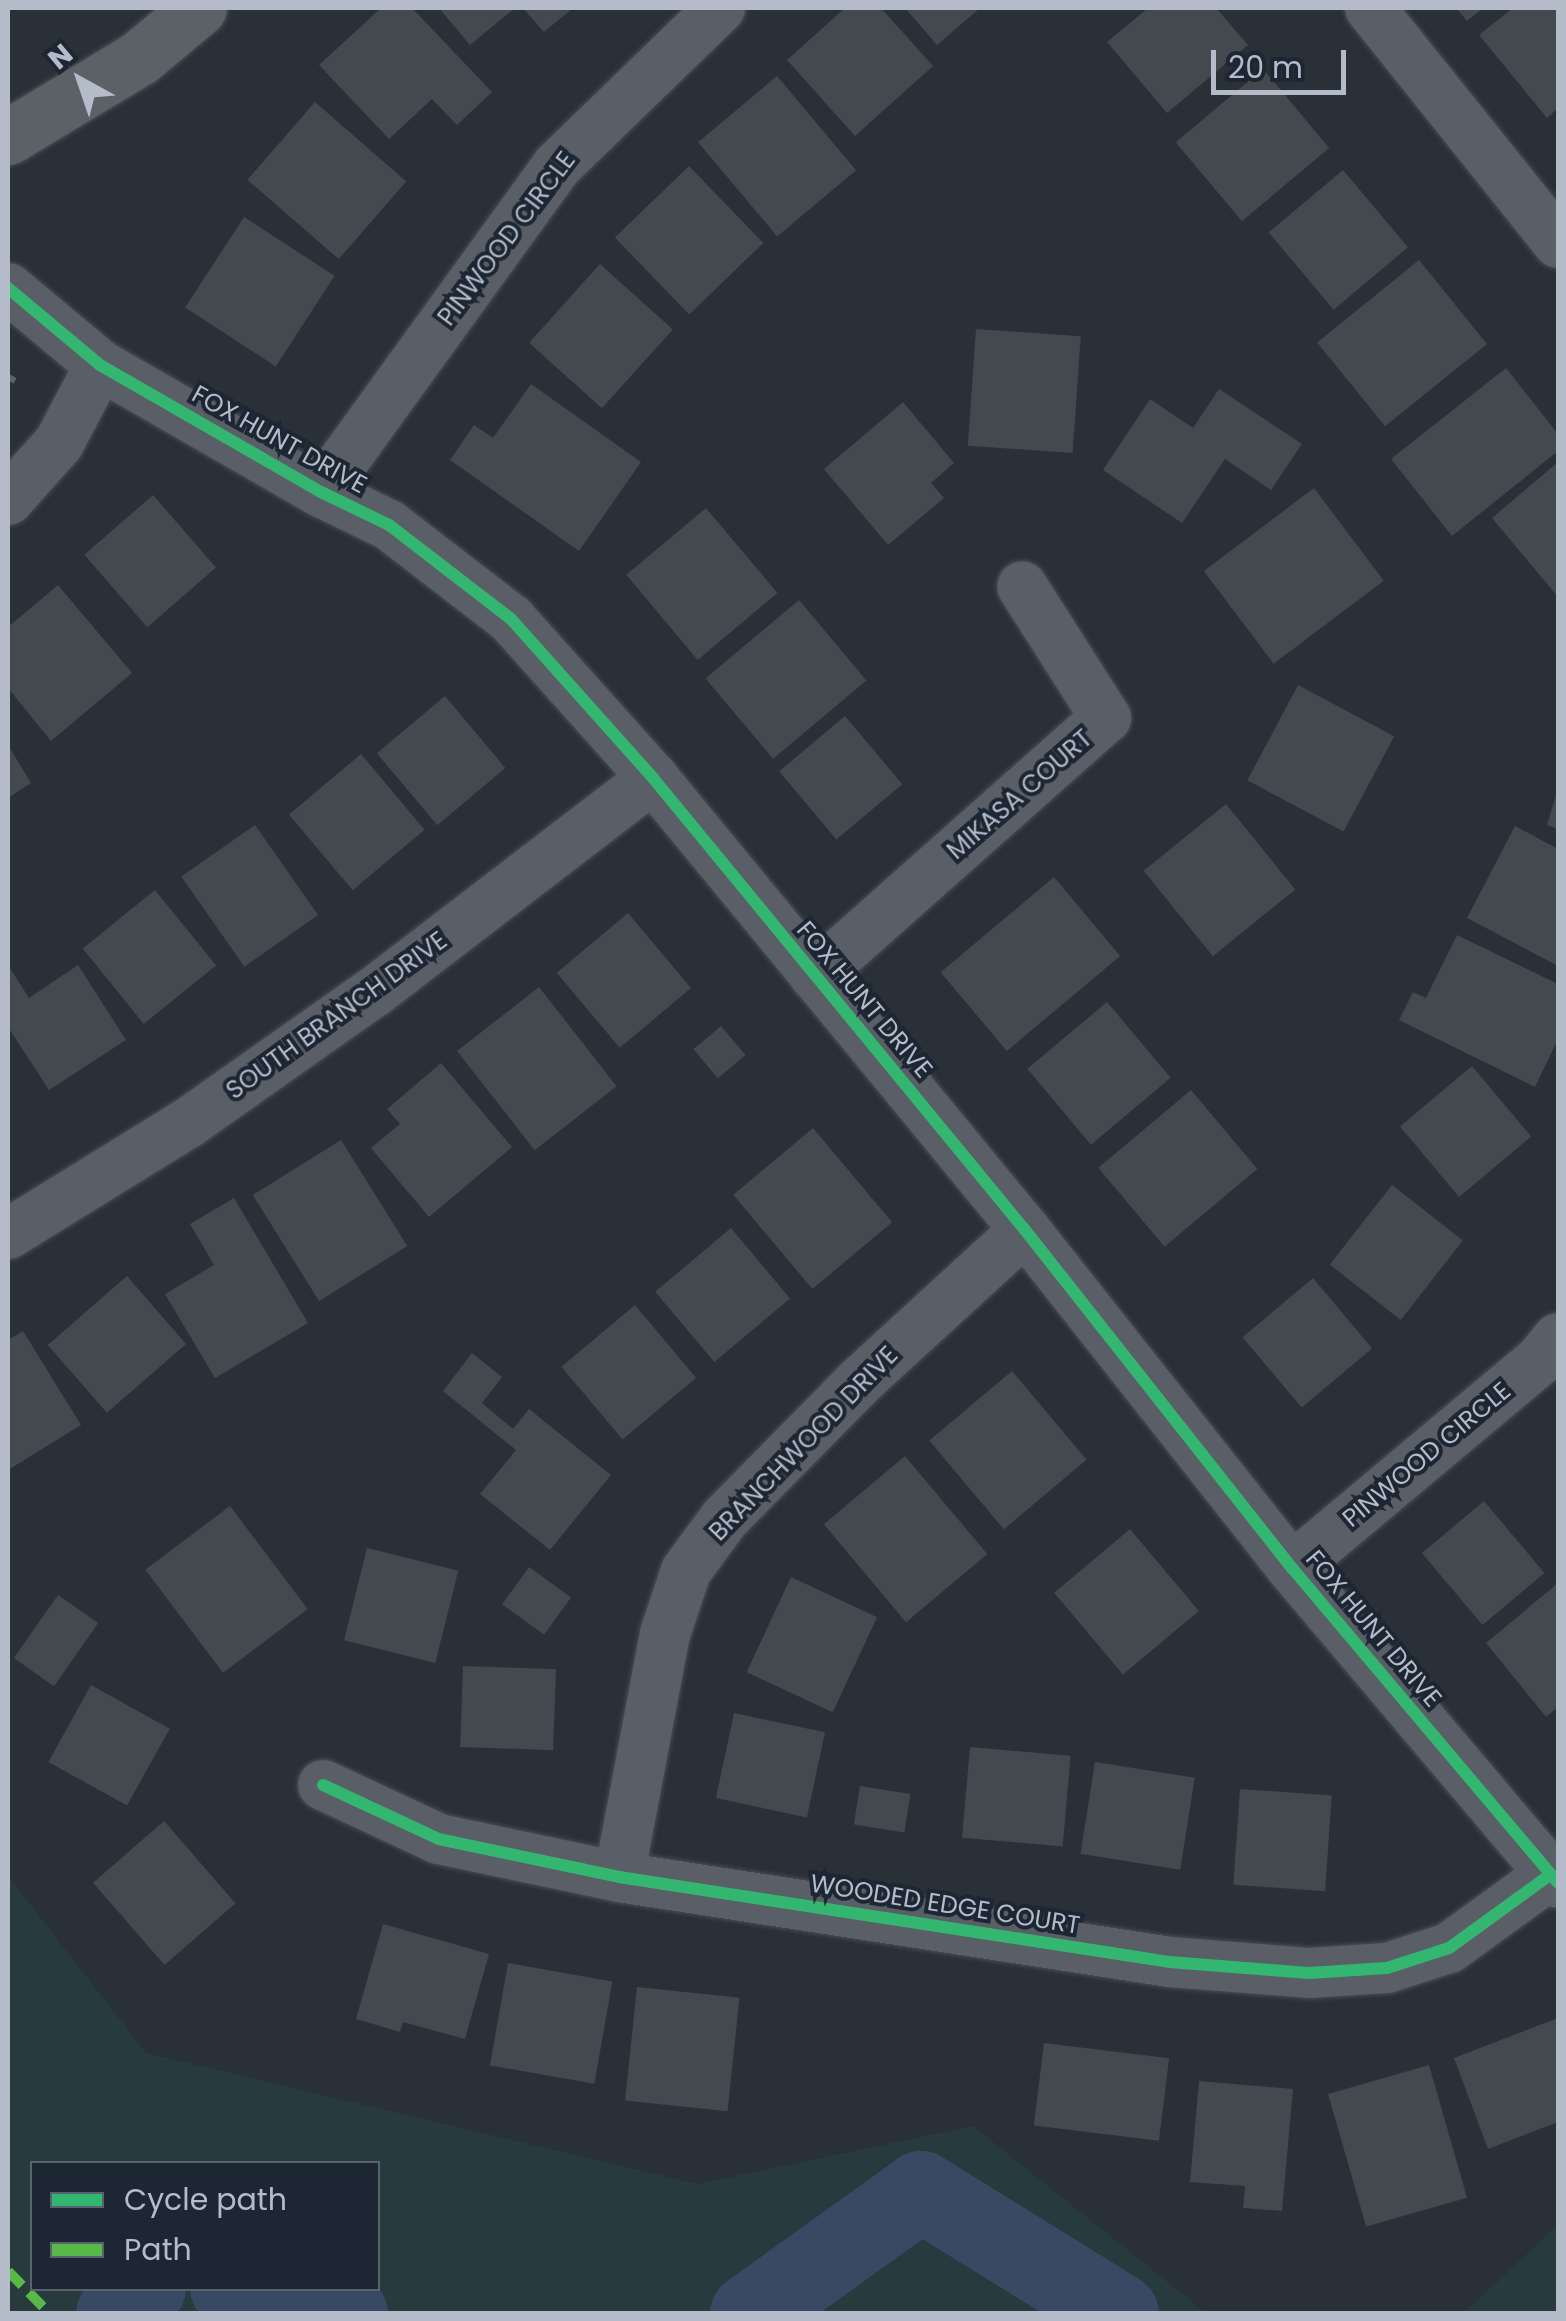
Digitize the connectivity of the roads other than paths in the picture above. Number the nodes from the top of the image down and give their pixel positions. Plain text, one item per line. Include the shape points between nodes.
1 (198, 8) edge
2 (720, 8) edge
3 (1370, 8) edge
4 (8, 138) edge
5 (1558, 242) edge
6 (8, 288) edge
7 (100, 366) junction
8 (321, 492) junction
9 (8, 500) edge
10 (1022, 586) dead end
11 (652, 778) junction
12 (815, 976) junction
13 (1025, 1230) junction
14 (8, 1234) edge
15 (1558, 1338) edge
16 (1292, 1568) junction
17 (323, 1785) dead end
18 (619, 1878) junction
19 (1554, 1879) edge

1 - 4 main road via 138,58
2 - 8 street, PINWOOD CIRCLE via 556,166
3 - 5 street
6 - 7 street, FOX HUNT DRIVE
7 - 8 street, FOX HUNT DRIVE
7 - 9 street via 59,443
8 - 11 street, FOX HUNT DRIVE via 389,525 511,619
10 - 12 street, MIKASA COURT via 1106,718
11 - 12 street, FOX HUNT DRIVE
11 - 14 street, SOUTH BRANCH DRIVE via 374,992 204,1112
12 - 13 street, FOX HUNT DRIVE
13 - 16 street, FOX HUNT DRIVE
13 - 18 street, BRANCHWOOD DRIVE via 858,1382 725,1518 686,1571 664,1634
15 - 16 street, PINWOOD CIRCLE
16 - 19 street, FOX HUNT DRIVE
17 - 18 street, WOODED EDGE COURT via 439,1840
18 - 19 street, WOODED EDGE COURT via 1170,1962 1309,1973 1386,1968 1450,1948

